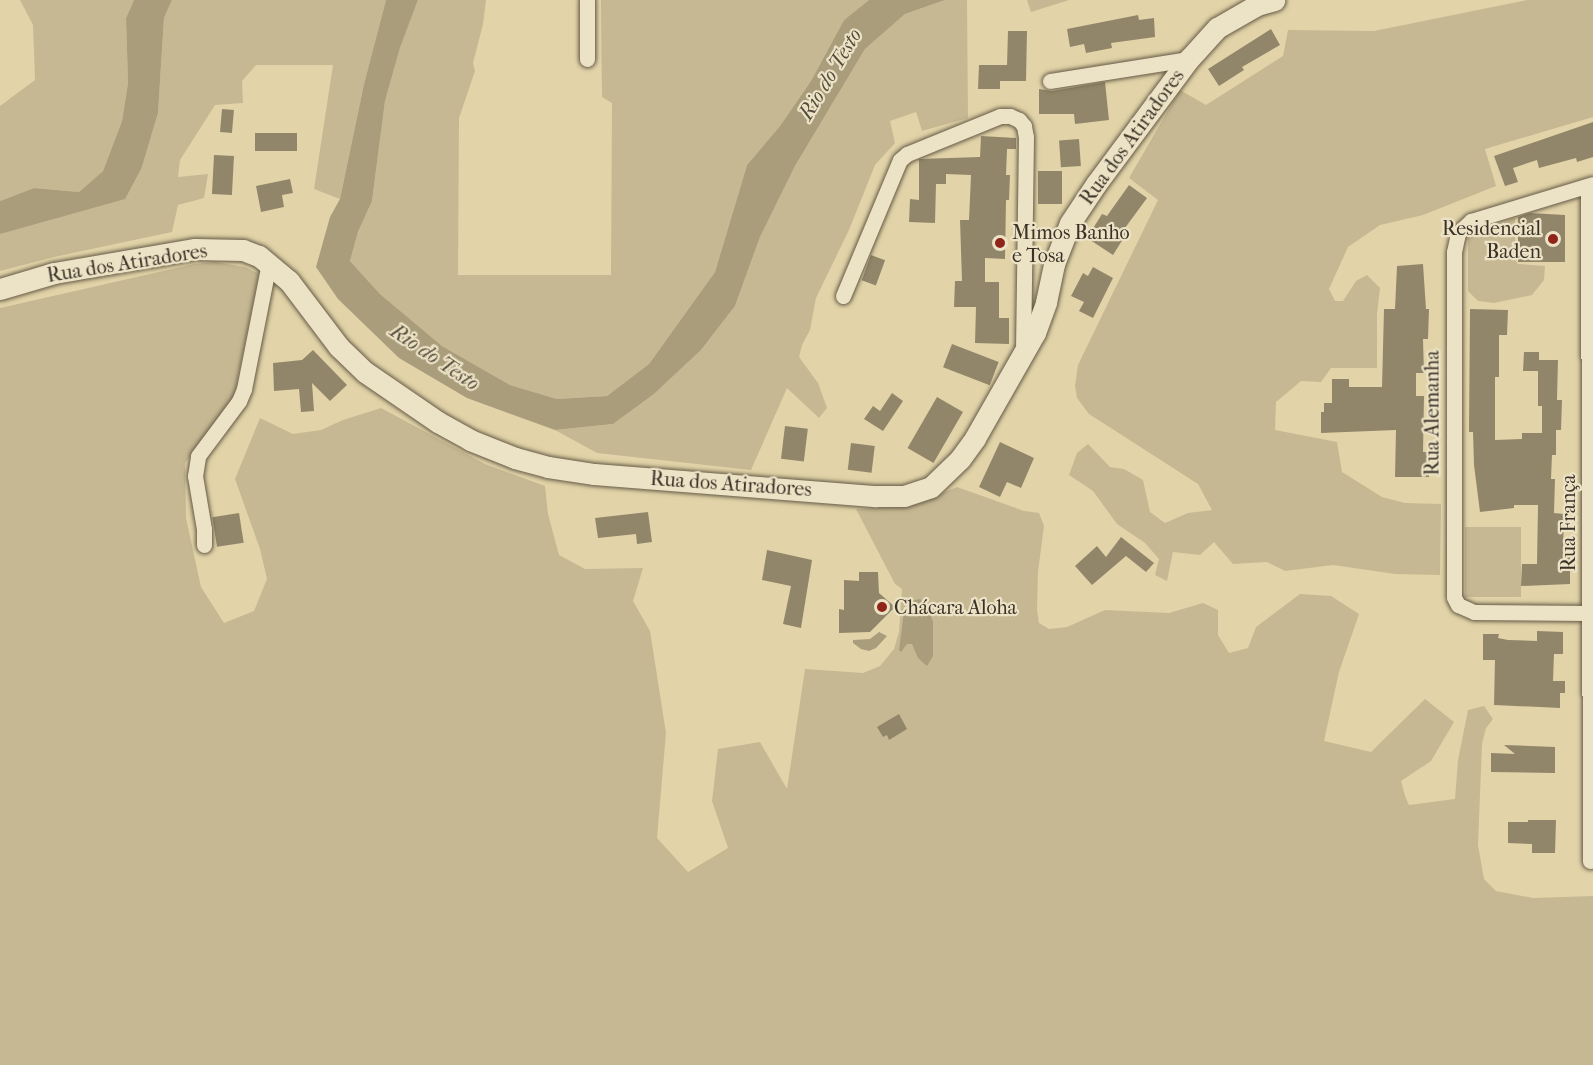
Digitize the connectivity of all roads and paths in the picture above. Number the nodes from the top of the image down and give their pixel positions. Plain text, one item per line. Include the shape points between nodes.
1 (587, 0) edge
2 (1274, 0) edge
3 (1189, 58) junction
4 (587, 59) dead end
5 (1050, 81) dead end
6 (1591, 185) edge
7 (269, 263) junction
8 (0, 289) edge
9 (843, 296) dead end
10 (1591, 311) edge
11 (1023, 355) junction
12 (204, 545) dead end
13 (1589, 613) junction
14 (1590, 861) dead end

1 - 4 street
2 - 3 street, Rua dos Atiradores via 1257,5 1217,28
3 - 5 street
3 - 11 street, Rua dos Atiradores via 1070,224 1054,264 1041,318
6 - 10 street, Rua França
6 - 13 street, Rua Alemanha via 1471,221 1455,242 1453,586 1458,605 1474,612
7 - 8 street, Rua dos Atiradores via 243,250 195,249 54,273
7 - 11 street, Rua dos Atiradores via 288,281 339,347 397,397 470,440 515,458 583,473 876,496 918,492 931,487 960,459
7 - 12 street via 244,389 198,456 195,476
9 - 11 street via 900,160 1000,116 1010,116 1020,120 1026,137
10 - 13 street, Rua França
13 - 14 street, Rua França

